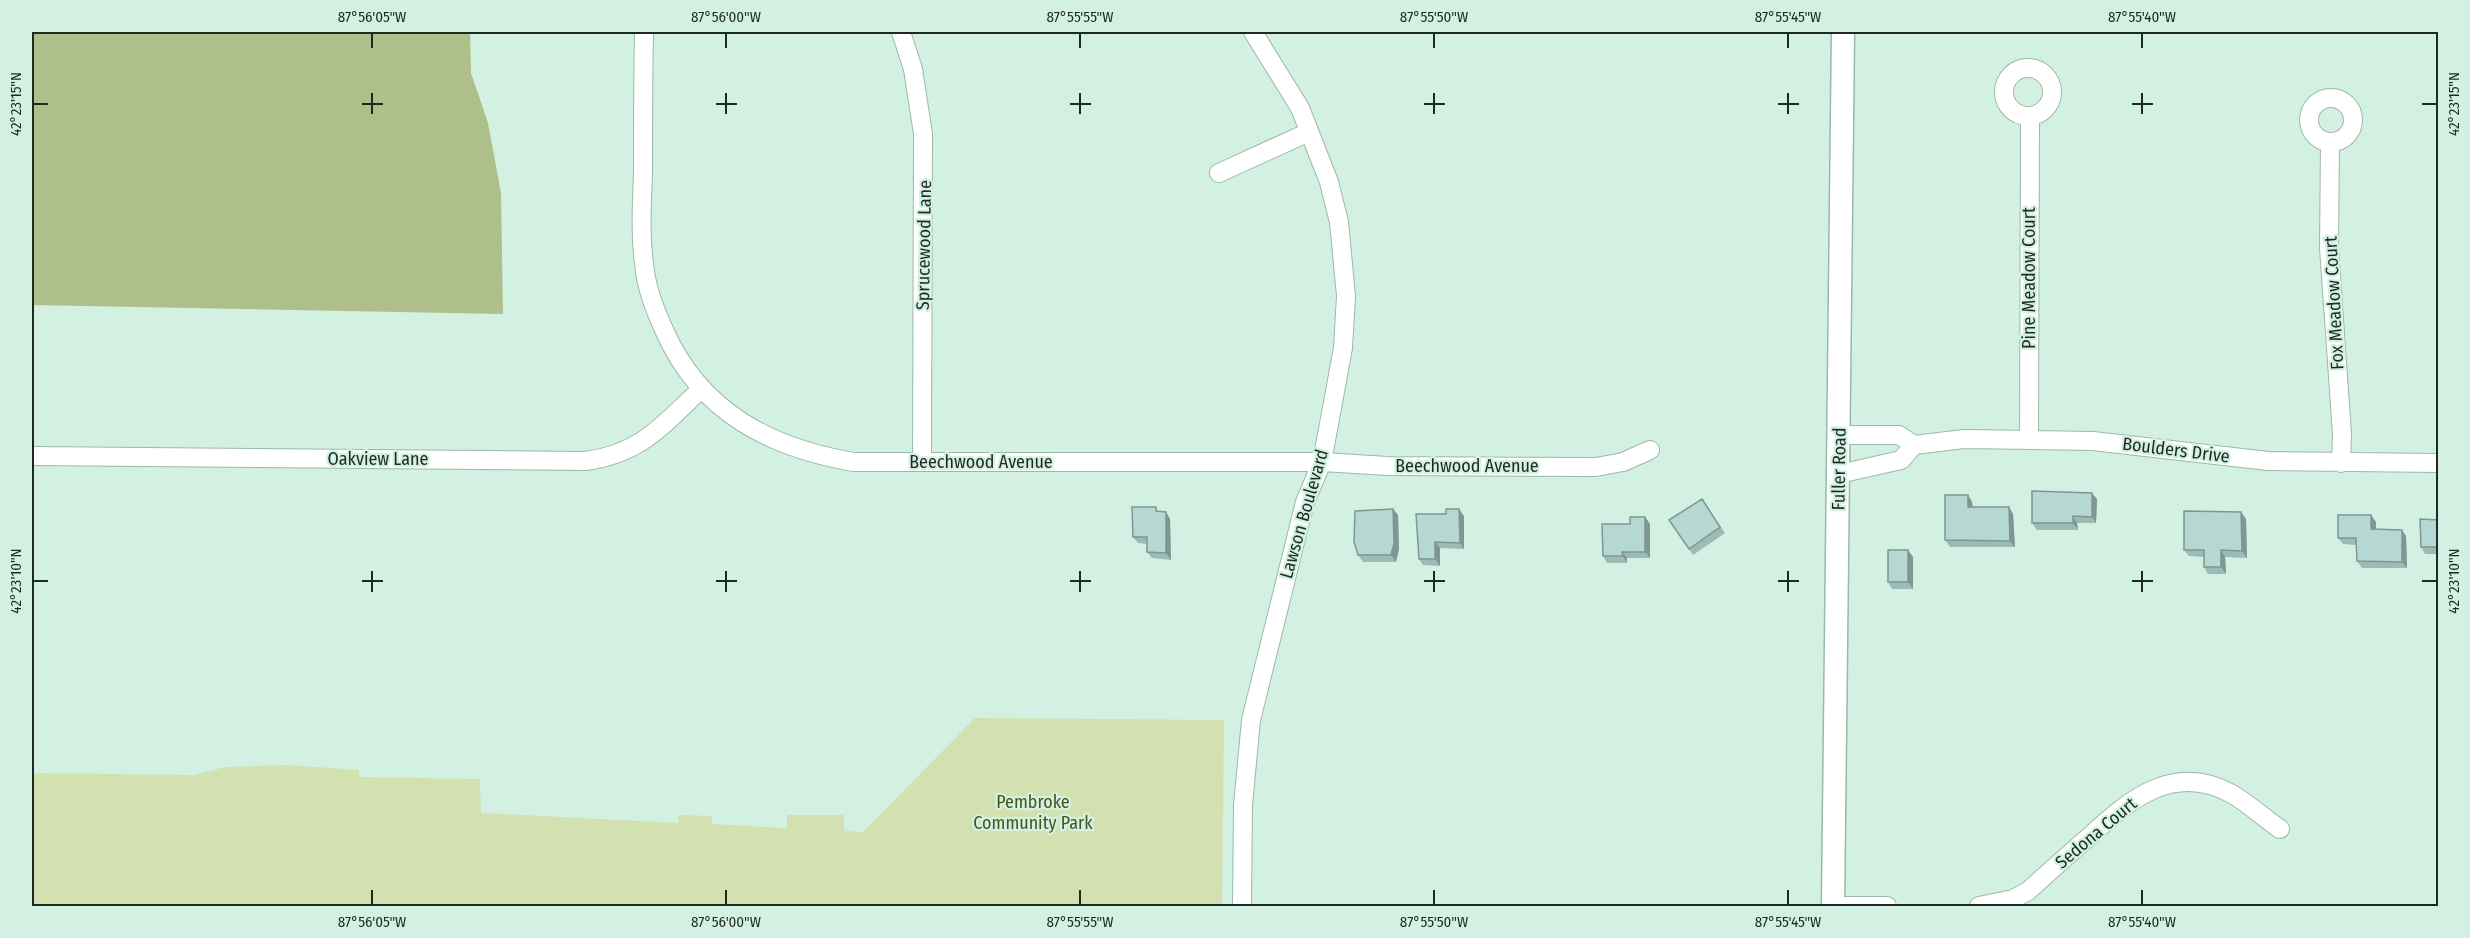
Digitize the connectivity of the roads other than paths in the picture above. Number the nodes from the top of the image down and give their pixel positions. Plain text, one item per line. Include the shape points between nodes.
1 (644, 32) edge
2 (901, 32) edge
3 (1253, 32) edge
4 (1843, 32) edge
5 (2030, 117) dead end
6 (1309, 132) junction
7 (2330, 142) dead end
8 (1219, 173) dead end
9 (700, 390) junction
10 (1840, 435) junction
11 (2029, 440) junction
12 (1914, 445) junction
13 (1650, 450) dead end
14 (32, 456) edge
15 (922, 462) junction
16 (1322, 462) junction
17 (2342, 463) junction
18 (2439, 463) edge
19 (1839, 474) junction
20 (2280, 829) dead end
21 (1242, 906) edge
22 (1833, 906) edge
23 (1887, 906) edge
24 (1979, 906) edge

1 - 9 street, Beechwood Avenue via 644,264 652,304 674,352
2 - 15 street, Sprucewood Lane via 923,134
3 - 6 street, Lawson Boulevard via 1300,108
4 - 10 street, Fuller Road
5 - 11 street, Pine Meadow Court
6 - 8 street
6 - 16 street, Lawson Boulevard via 1329,182 1339,222 1346,296 1343,348
7 - 17 street, Fox Meadow Court via 2329,248
9 - 14 street, Oakview Lane via 648,439 611,458 585,461
9 - 15 street, Beechwood Avenue via 729,414 784,444 824,457 854,462
10 - 12 street, Boulders Drive via 1899,435
10 - 19 street, Fuller Road
11 - 12 street, Boulders Drive
11 - 17 street, Boulders Drive via 2093,441 2268,462
12 - 19 street via 1901,460
13 - 16 street, Beechwood Avenue via 1623,462 1596,467
15 - 16 street, Beechwood Avenue
16 - 21 street, Lawson Boulevard via 1305,502 1251,720 1243,805
17 - 18 street, Boulders Drive
19 - 22 street, Fuller Road
20 - 24 street, Sedona Court via 2231,794 2212,786 2173,783 2128,801 2028,891 2013,899
22 - 23 street

